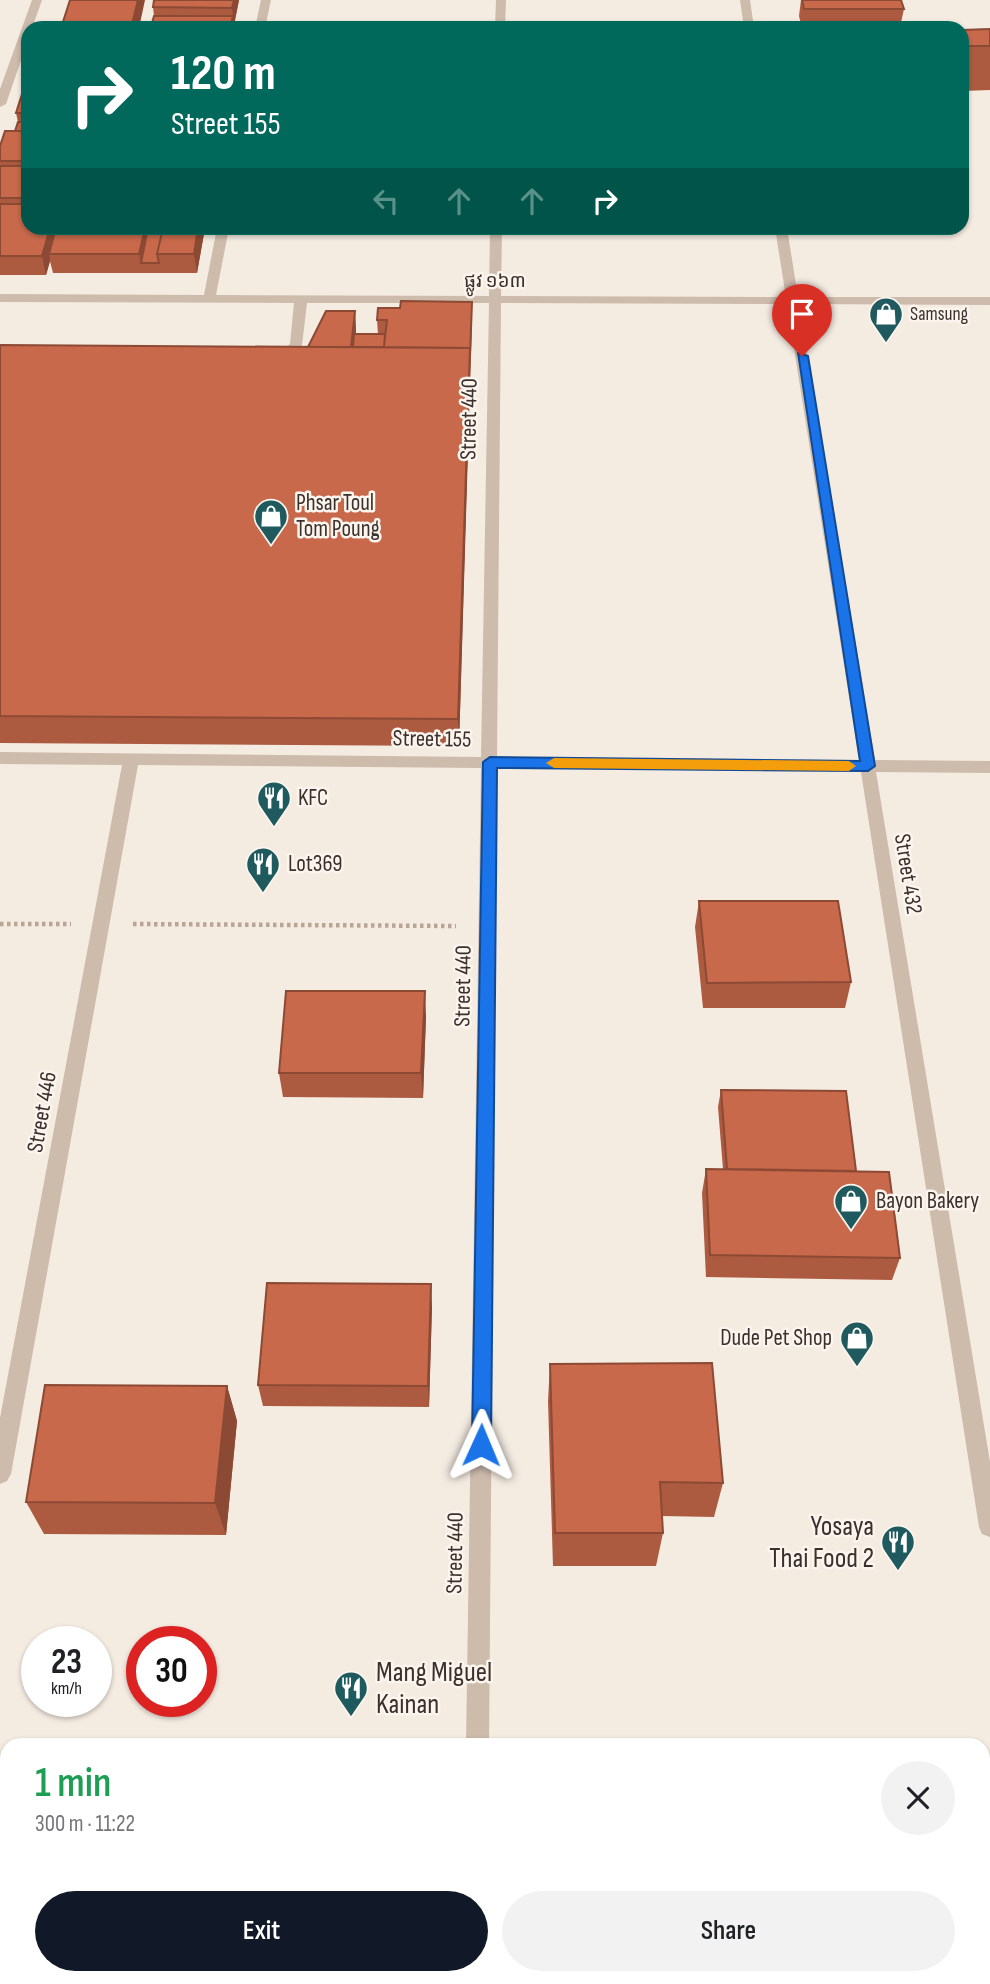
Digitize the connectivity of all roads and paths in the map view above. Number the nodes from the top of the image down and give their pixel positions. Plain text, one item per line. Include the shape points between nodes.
1 (37, 0) edge
2 (266, 0) edge
3 (500, 0) edge
4 (745, 0) edge
5 (30, 21) edge
6 (262, 21) edge
7 (500, 21) edge
8 (748, 21) edge
9 (21, 45) edge
10 (0, 104) edge
11 (222, 235) edge
12 (496, 235) edge
13 (782, 235) edge
14 (0, 298) edge
15 (209, 299) junction
16 (301, 299) junction
17 (494, 300) junction
18 (793, 301) junction
19 (990, 301) edge
20 (257, 356) edge
21 (0, 758) edge
22 (131, 759) junction
23 (490, 762) junction
24 (868, 766) junction
25 (990, 767) edge
26 (0, 924) edge
27 (101, 924) junction
28 (489, 927) junction
29 (0, 1474) edge
30 (990, 1527) edge
31 (477, 1738) edge

1 - 5 street
2 - 6 street
3 - 7 street
4 - 8 street
9 - 10 street
11 - 15 street
12 - 17 street, Street 440
13 - 18 street, Street 432
14 - 15 street, ផ្លូវ ១៦៣
15 - 16 street, ផ្លូវ ១៦៣
16 - 17 street, ផ្លូវ ១៦៣
16 - 20 street via 296,345 284,356
17 - 18 street, ផ្លូវ ១៦៣
17 - 23 street, Street 440
18 - 19 street, ផ្លូវ ១៦៣
18 - 24 street, Street 432
21 - 22 street, Street 155
22 - 23 street, Street 155
22 - 27 street, Street 446
23 - 24 street, Street 155
23 - 28 street, Street 440
24 - 25 street, Street 155
24 - 30 street, Street 432
26 - 27 path
27 - 28 path
27 - 29 street, Street 446
28 - 31 street, Street 440

